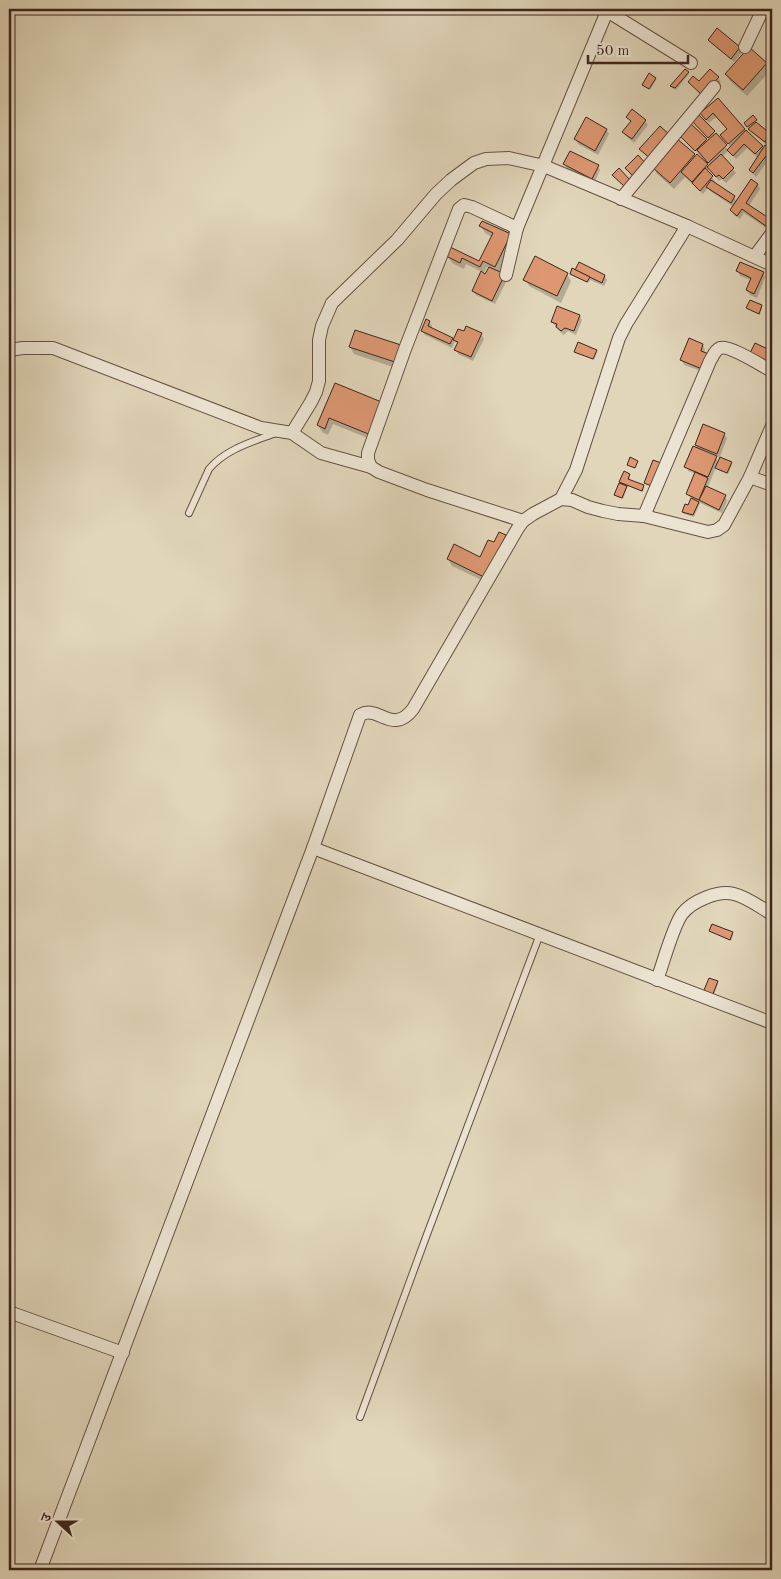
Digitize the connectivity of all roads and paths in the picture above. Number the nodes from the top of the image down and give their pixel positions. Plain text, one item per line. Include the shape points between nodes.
1 (763, 9) edge
2 (608, 10) edge
3 (745, 47) dead end
4 (691, 63) dead end
5 (714, 87) dead end
6 (544, 166) junction
7 (622, 199) junction
8 (687, 226) junction
9 (518, 228) junction
10 (772, 233) edge
11 (755, 256) junction
12 (772, 265) edge
13 (506, 275) dead end
14 (9, 350) edge
15 (772, 371) edge
16 (772, 426) edge
17 (285, 432) junction
18 (371, 467) junction
19 (750, 477) junction
20 (772, 485) edge
21 (561, 499) junction
22 (189, 513) dead end
23 (644, 516) junction
24 (523, 521) junction
25 (312, 848) junction
26 (772, 914) edge
27 (540, 934) junction
28 (657, 980) junction
29 (772, 1023) edge
30 (9, 1312) edge
31 (123, 1353) junction
32 (360, 1417) dead end
33 (40, 1570) edge

1 - 3 street
2 - 4 street
2 - 6 street
5 - 7 street
6 - 7 street
6 - 9 street
6 - 17 street via 509,158 486,159 474,163 436,194 397,240 332,303 320,333 316,392
7 - 8 street
8 - 11 street
8 - 21 street via 622,331 576,470
9 - 13 street
9 - 18 street via 472,206 464,205 459,209 368,453
10 - 11 street
11 - 12 street
14 - 17 street via 53,348 261,428
15 - 23 street via 730,349 722,347 717,350
16 - 19 street
17 - 18 street via 321,453
17 - 22 lane via 229,451 214,463
18 - 24 street via 427,490
19 - 20 street
19 - 23 street via 724,525 717,530 708,532
21 - 23 street via 618,514
21 - 24 street
24 - 25 street via 407,717 394,721 370,713 360,715
25 - 27 street
25 - 31 street
26 - 28 street via 736,894 706,897 686,909 678,919
27 - 28 street
27 - 32 lane
28 - 29 street
30 - 31 street
31 - 33 street

